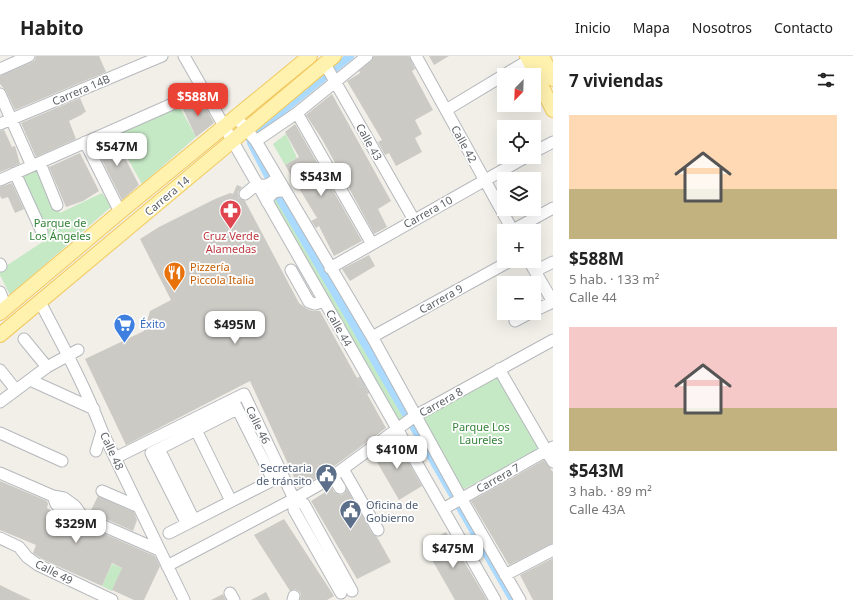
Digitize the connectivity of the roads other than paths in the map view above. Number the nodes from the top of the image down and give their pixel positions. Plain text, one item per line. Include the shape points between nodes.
1 (29, 56) edge
2 (162, 56) edge
3 (184, 56) edge
4 (310, 56) edge
5 (367, 56) edge
6 (416, 56) edge
7 (542, 56) edge
8 (528, 58) edge
9 (0, 69) edge
10 (331, 70) edge
11 (553, 79) edge
12 (204, 90) junction
13 (0, 94) edge
14 (0, 110) edge
15 (446, 110) junction
16 (553, 110) edge
17 (297, 113) junction
18 (236, 117) junction
19 (5, 122) edge
20 (224, 127) junction
21 (252, 135) junction
22 (85, 142) junction
23 (232, 142) junction
24 (553, 142) edge
25 (541, 148) edge
26 (514, 164) edge
27 (33, 166) junction
28 (15, 173) junction
29 (277, 177) junction
30 (0, 180) edge
31 (485, 180) junction
32 (257, 184) junction
33 (286, 192) junction
34 (245, 194) dead end
35 (267, 202) junction
36 (58, 205) dead end
37 (553, 208) edge
38 (120, 212) junction
39 (414, 220) junction
40 (510, 224) edge
41 (524, 224) edge
42 (42, 232) dead end
43 (372, 244) junction
44 (553, 262) edge
45 (330, 268) junction
46 (497, 268) edge
47 (533, 268) edge
48 (535, 271) junction
49 (0, 292) edge
50 (40, 302) junction
51 (553, 302) edge
52 (541, 308) edge
53 (2, 311) edge
54 (0, 335) edge
55 (372, 337) junction
56 (24, 339) dead end
57 (553, 340) edge
58 (73, 352) junction
59 (354, 354) junction
60 (47, 366) junction
61 (499, 369) junction
62 (0, 370) edge
63 (359, 377) tunnel mouth
64 (30, 380) junction
65 (16, 390) junction
66 (369, 393) tunnel mouth
67 (0, 402) edge
68 (235, 404) junction
69 (94, 409) junction
70 (388, 412) junction
71 (413, 417) junction
72 (399, 428) junction
73 (196, 430) junction
74 (102, 431) junction
75 (0, 433) edge
76 (550, 449) edge
77 (96, 451) dead end
78 (115, 458) junction
79 (62, 461) dead end
80 (553, 462) edge
81 (346, 467) junction
82 (0, 473) edge
83 (331, 478) junction
84 (340, 488) dead end
85 (102, 491) dead end
86 (294, 499) junction
87 (231, 501) junction
88 (452, 503) junction
89 (139, 507) junction
90 (190, 522) junction
91 (378, 530) dead end
92 (169, 532) dead end
93 (0, 538) edge
94 (159, 550) junction
95 (553, 550) edge
96 (167, 566) junction
97 (505, 576) junction
98 (347, 596) edge
99 (112, 600) edge
100 (184, 600) edge
101 (495, 600) edge
102 (520, 600) edge

1 - 9 street
2 - 19 street, Carrera 14B
3 - 12 street, Calle 44
4 - 18 main road, Carrera 14
5 - 10 street
6 - 15 street, Calle 42
7 - 11 main road
8 - 15 street
8 - 16 main road
10 - 17 street
10 - 21 main road, Carrera 14
10 - 39 street, Calle 43
12 - 20 street, Calle 44
12 - 22 street
13 - 19 street
14 - 19 street
15 - 31 street, Calle 42
17 - 21 street
17 - 43 street
18 - 20 main road, Carrera 14
18 - 21 street, Calle 44
19 - 27 street
20 - 23 street, Calle 44
20 - 38 main road, Carrera 14
21 - 23 main road, Carrera 14
21 - 29 street, Calle 44
22 - 27 street
22 - 38 street
23 - 32 street, Calle 44
23 - 50 main road, Carrera 14
24 - 25 street
26 - 31 street, Carrera 10
27 - 28 street
27 - 36 street
28 - 30 street
28 - 42 street
29 - 32 street via 269,185
29 - 33 street, Calle 44
31 - 39 street, Carrera 10
31 - 40 street, Calle 42
32 - 34 street
32 - 35 street, Calle 44
33 - 35 street via 272,193
33 - 45 street, Calle 44
35 - 59 street, Calle 44 via 300,273 324,301
37 - 41 street
38 - 53 main road, Carrera 14
39 - 43 street, Carrera 10
43 - 45 street, Carrera 10
44 - 48 street
45 - 55 street, Calle 44
46 - 55 street, Carrera 9
47 - 48 street
48 - 51 street
49 - 53 street
50 - 54 main road, Carrera 14
50 - 58 street, Calle 48
51 - 52 street
55 - 71 street, Calle 44
56 - 60 street
57 - 61 street, Carrera 8
58 - 60 street
58 - 69 street, Calle 48
59 - 63 street via 351,362
59 - 70 street, Calle 44
60 - 64 street
61 - 71 street, Carrera 8
61 - 76 street
62 - 65 street
64 - 65 street
64 - 69 street
65 - 67 street
66 - 70 street via 377,408
68 - 73 street
68 - 78 street
68 - 86 street, Calle 46 via 244,394
68 - 87 street via 273,480
69 - 74 street, Calle 48
70 - 72 street, Calle 44
71 - 72 street, Carrera 8
71 - 88 street, Calle 44
72 - 81 street, Carrera 8
72 - 88 street, Calle 44
73 - 87 street
73 - 90 street via 155,450
74 - 77 street
74 - 78 street, Calle 48
75 - 79 street
76 - 80 street
76 - 88 street, Carrera 7
78 - 89 street, Calle 48
81 - 83 street, Carrera 8 via 344,462 328,475
81 - 91 street via 356,498
82 - 94 street via 53,496 64,498 75,506 82,517
83 - 84 street
83 - 86 street
85 - 89 street
86 - 96 street
86 - 98 street, Calle 46 via 294,510
87 - 90 street
88 - 97 street, Calle 44
88 - 101 street, Calle 44
89 - 94 street, Calle 48
90 - 92 street
93 - 99 street, Calle 49 via 19,547 38,565
94 - 96 street, Calle 48
95 - 97 street
96 - 100 street, Calle 48
97 - 102 street, Calle 44

